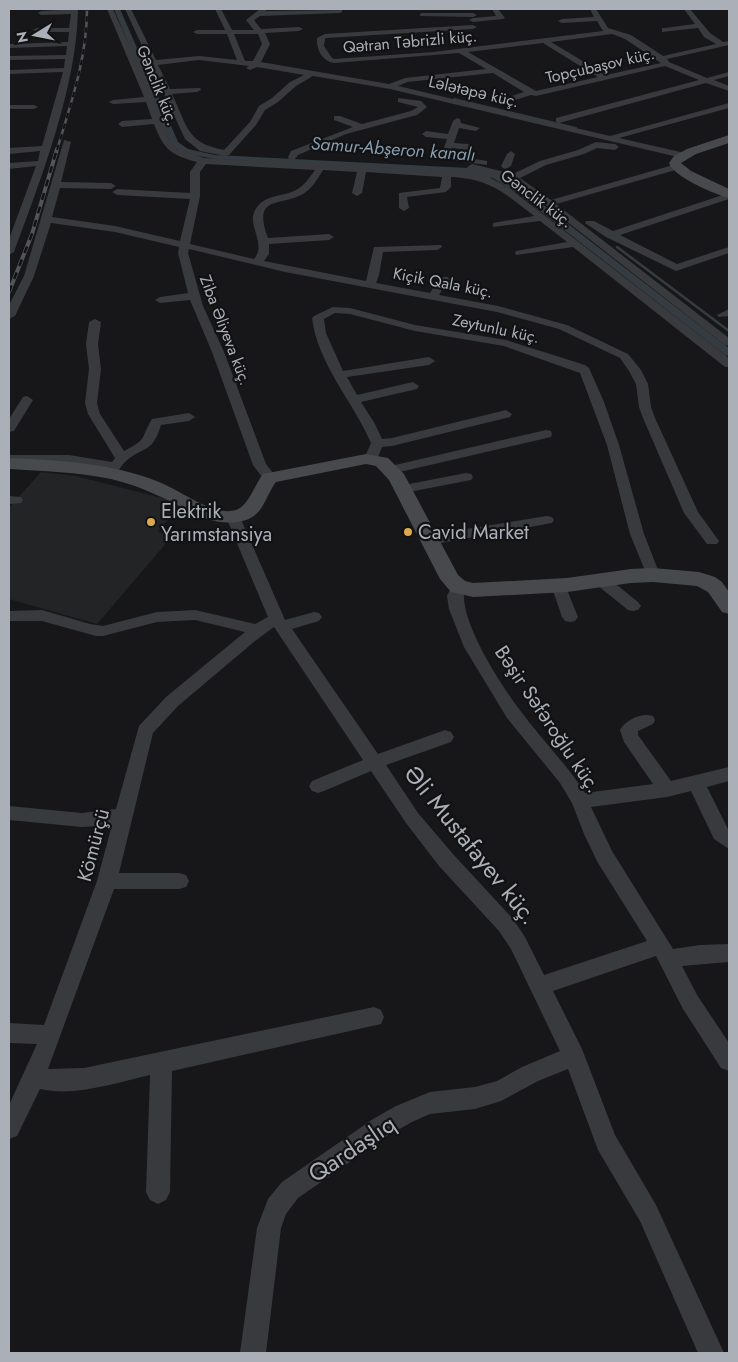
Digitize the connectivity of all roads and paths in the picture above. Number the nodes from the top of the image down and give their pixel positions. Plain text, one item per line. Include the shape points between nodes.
1 (110, 9) edge
2 (128, 9) edge
3 (219, 9) edge
4 (228, 9) edge
5 (264, 9) edge
6 (495, 9) edge
7 (593, 9) edge
8 (687, 9) edge
9 (75, 10) edge
10 (340, 11) dead end
11 (42, 13) dead end
12 (257, 14) junction
13 (422, 15) dead end
14 (214, 18) dead end
15 (598, 19) junction
16 (562, 21) dead end
17 (474, 24) edge
18 (699, 26) junction
19 (299, 29) dead end
20 (37, 30) dead end
21 (73, 30) junction
22 (665, 30) dead end
23 (259, 31) junction
24 (197, 32) dead end
25 (208, 32) junction
26 (230, 32) junction
27 (610, 32) junction
28 (544, 40) junction
29 (205, 41) dead end
30 (71, 44) junction
31 (9, 46) edge
32 (724, 46) edge
33 (487, 47) junction
34 (202, 49) dead end
35 (462, 50) junction
36 (69, 57) junction
37 (9, 58) edge
38 (199, 58) junction
39 (664, 61) junction
40 (154, 63) junction
41 (242, 63) junction
42 (257, 68) junction
43 (68, 70) junction
44 (29, 71) junction
45 (494, 71) junction
46 (9, 72) edge
47 (245, 72) dead end
48 (313, 73) junction
49 (729, 74) edge
50 (605, 78) junction
51 (299, 80) junction
52 (706, 80) junction
53 (23, 82) dead end
54 (326, 86) dead end
55 (390, 87) junction
56 (729, 89) edge
57 (197, 90) dead end
58 (167, 92) junction
59 (530, 93) junction
60 (148, 98) junction
61 (390, 98) dead end
62 (113, 102) dead end
63 (499, 103) dead end
64 (729, 105) edge
65 (9, 107) edge
66 (34, 107) dead end
67 (518, 110) dead end
68 (337, 118) dead end
69 (559, 120) junction
70 (156, 121) junction
71 (122, 124) dead end
72 (361, 127) junction
73 (476, 128) dead end
74 (426, 134) dead end
75 (729, 139) edge
76 (450, 141) junction
77 (68, 142) dead end
78 (468, 147) dead end
79 (45, 148) junction
80 (9, 151) edge
81 (226, 153) junction
82 (511, 154) dead end
83 (292, 157) junction
84 (204, 160) junction
85 (678, 162) junction
86 (41, 163) junction
87 (9, 166) edge
88 (506, 166) junction
89 (321, 167) junction
90 (362, 169) junction
91 (447, 174) junction
92 (519, 175) junction
93 (57, 185) junction
94 (357, 194) dead end
95 (729, 195) edge
96 (195, 196) junction
97 (555, 202) junction
98 (404, 208) dead end
99 (542, 218) junction
100 (47, 219) junction
101 (20, 225) junction
102 (497, 225) dead end
103 (9, 226) edge
104 (610, 235) junction
105 (329, 237) dead end
106 (264, 241) junction
107 (185, 244) junction
108 (574, 244) junction
109 (437, 246) dead end
110 (729, 250) edge
111 (9, 252) edge
112 (520, 254) dead end
113 (258, 261) junction
114 (444, 279) dead end
115 (370, 284) junction
116 (194, 296) junction
117 (433, 296) junction
118 (160, 300) dead end
119 (9, 316) edge
120 (95, 322) dead end
121 (729, 343) edge
122 (429, 361) dead end
123 (729, 364) edge
124 (339, 375) junction
125 (413, 386) dead end
126 (26, 400) dead end
127 (353, 400) junction
128 (506, 414) dead end
129 (189, 417) dead end
130 (9, 428) edge
131 (546, 434) dead end
132 (374, 451) junction
133 (9, 459) edge
134 (9, 464) edge
135 (115, 466) junction
136 (392, 470) junction
137 (466, 477) dead end
138 (270, 478) junction
139 (404, 489) junction
140 (232, 517) junction
141 (547, 520) dead end
142 (430, 540) junction
143 (712, 541) dead end
144 (653, 575) junction
145 (602, 581) junction
146 (558, 585) junction
147 (458, 587) junction
148 (634, 606) dead end
149 (729, 607) edge
150 (9, 616) edge
151 (314, 617) dead end
152 (570, 617) dead end
153 (279, 623) junction
154 (256, 630) junction
155 (646, 720) dead end
156 (445, 737) dead end
157 (373, 763) junction
158 (729, 774) edge
159 (698, 784) junction
160 (318, 786) dead end
161 (667, 790) junction
162 (580, 801) junction
163 (9, 813) edge
164 (124, 816) junction
165 (729, 841) edge
166 (107, 881) junction
167 (179, 881) dead end
168 (665, 952) junction
169 (729, 953) edge
170 (540, 986) junction
171 (374, 1017) dead end
172 (9, 1033) edge
173 (51, 1035) junction
174 (574, 1056) junction
175 (729, 1061) edge
176 (160, 1063) junction
177 (34, 1077) junction
178 (9, 1128) edge
179 (158, 1192) dead end
180 (253, 1353) edge
181 (712, 1353) edge

1 - 60 street, Gənclik küç.
2 - 40 street, Gənclik küç.
3 - 4 street
3 - 14 street
3 - 26 street
5 - 12 street
6 - 17 street via 501,18
7 - 15 street
8 - 18 street
9 - 11 street
9 - 21 street
10 - 12 street
12 - 23 street via 250,20
13 - 17 street
15 - 16 street
15 - 27 street
17 - 33 street
17 - 35 street, Qətran Təbrizli küç. via 322,37 320,46 329,60 343,64
18 - 22 street
18 - 32 street
19 - 23 street
20 - 21 street
21 - 30 street
23 - 26 street
23 - 42 street via 266,44
24 - 25 street
25 - 26 street
25 - 29 street
26 - 41 street
27 - 28 street, Qətran Təbrizli küç.
27 - 39 street via 628,38
28 - 33 street, Qətran Təbrizli küç.
28 - 50 street
30 - 31 street
30 - 36 street
32 - 39 street, Topçubaşov küç.
33 - 35 street, Qətran Təbrizli küç.
34 - 38 street
35 - 45 street, Topçubaşov küç.
36 - 37 street
36 - 43 street
38 - 40 street, Lələtəpə küç.
38 - 41 street, Lələtəpə küç.
39 - 50 street, Topçubaşov küç.
39 - 52 street
40 - 58 street, Gənclik küç.
41 - 42 street, Lələtəpə küç.
42 - 47 street
42 - 48 street, Lələtəpə küç.
43 - 44 street
43 - 79 street
44 - 46 street
44 - 53 street
45 - 55 street via 405,80
45 - 59 street, Topçubaşov küç.
48 - 51 street
48 - 55 street, Lələtəpə küç.
49 - 52 street
50 - 59 street, Topçubaşov küç. via 544,93
51 - 54 street
51 - 81 street via 262,108
52 - 56 street
52 - 69 street
55 - 85 street, Lələtəpə küç.
57 - 58 street
58 - 81 street, Gənclik küç. via 189,139 203,149
59 - 63 street
60 - 62 street
60 - 70 street, Gənclik küç.
61 - 72 street via 418,103 423,107 414,113
64 - 69 street via 620,136
65 - 66 street
67 - 69 street
68 - 72 street
70 - 71 street
70 - 84 street, Gənclik küç. via 174,151
72 - 83 street via 316,143
73 - 76 street via 456,123
74 - 76 street
75 - 85 street
76 - 78 street
76 - 88 street via 445,155 448,158
77 - 93 street
79 - 80 street
79 - 86 street
81 - 83 street, Gənclik küç.
82 - 88 street
83 - 92 street, Gənclik küç. via 463,166
84 - 89 street, Gənclik küç.
84 - 96 street, Ziba Əliyeva küç. via 196,167
85 - 92 street via 653,159 601,144 543,163
85 - 95 street via 686,174
85 - 97 street
86 - 87 street
86 - 101 street
88 - 92 street
89 - 90 street, Gənclik küç.
89 - 106 street via 301,193 264,204 257,220
90 - 91 street, Gənclik küç.
90 - 94 street
91 - 98 street via 446,187 440,191 402,195
91 - 99 street, Gənclik küç. via 476,176 497,184
92 - 97 street
93 - 96 street
93 - 100 street
95 - 104 street
96 - 107 street, Ziba Əliyeva küç.
97 - 104 street
97 - 121 street, Gənclik küç.
99 - 102 street
99 - 108 street, Gənclik küç.
100 - 107 street, Kiçik Qala küç. via 90,224
100 - 119 street via 29,276
101 - 103 street
101 - 111 street
104 - 110 street via 676,268
105 - 106 street
106 - 113 street via 266,253
107 - 113 street, Kiçik Qala küç.
107 - 116 street, Ziba Əliyeva küç. via 184,261
108 - 112 street
108 - 123 street, Gənclik küç.
109 - 115 street via 378,249
113 - 115 street, Kiçik Qala küç. via 282,272
114 - 117 street
115 - 117 street, Kiçik Qala küç.
116 - 118 street
116 - 138 street, Ziba Əliyeva küç. via 260,465
117 - 143 street, Kiçik Qala küç. via 563,327 624,356 642,384 647,412 691,512
120 - 135 street via 91,403
122 - 124 street
124 - 127 street
124 - 144 street, Zeytunlu küç. via 318,324 320,315 333,310 506,343 580,368 598,402 637,534
125 - 127 street
126 - 130 street
127 - 132 street via 368,424
128 - 132 street via 392,442
129 - 135 street via 156,422 144,446
131 - 136 street
132 - 136 street
132 - 138 street
133 - 135 street via 69,459
134 - 135 street
135 - 140 street via 209,514
136 - 139 street
137 - 139 street
138 - 140 street via 251,509
139 - 142 street
140 - 153 street, Əli Mustafayev küç.
141 - 142 street
142 - 147 street via 450,579
144 - 145 street
144 - 149 street via 708,582
145 - 146 street
145 - 148 street
146 - 147 street via 473,590
146 - 152 street
147 - 162 street, Bəşir Səfəroğlu küç. via 455,596 457,609 472,647 513,714 566,778
150 - 154 street via 34,614 52,617 93,631 157,617 195,615
151 - 153 street, Kömürçü
153 - 154 street, Kömürçü
153 - 157 street, Əli Mustafayev küç.
154 - 164 street, Kömürçü via 151,722 141,744
155 - 161 street via 628,730 630,737
156 - 157 street
157 - 160 street
157 - 170 street, Əli Mustafayev küç. via 446,860 506,925
158 - 159 street
159 - 161 street
159 - 165 street via 720,834
161 - 162 street
162 - 168 street, Bəşir Səfəroğlu küç. via 605,857
163 - 164 street via 82,820
164 - 166 street, Kömürçü
166 - 167 street
166 - 173 street, Kömürçü
168 - 169 street
168 - 170 street
168 - 175 street, Bəşir Səfəroğlu küç. via 690,1002
170 - 174 street, Əli Mustafayev küç.
171 - 176 street
172 - 173 street
173 - 177 street, Kömürçü
174 - 180 street, Qardaşlıq via 501,1090 475,1098 430,1103 404,1114 290,1190 276,1207 269,1228
174 - 181 street, Əli Mustafayev küç. via 606,1142 648,1214
176 - 177 street via 84,1079 52,1081
176 - 179 street
177 - 178 street, Kömürçü

